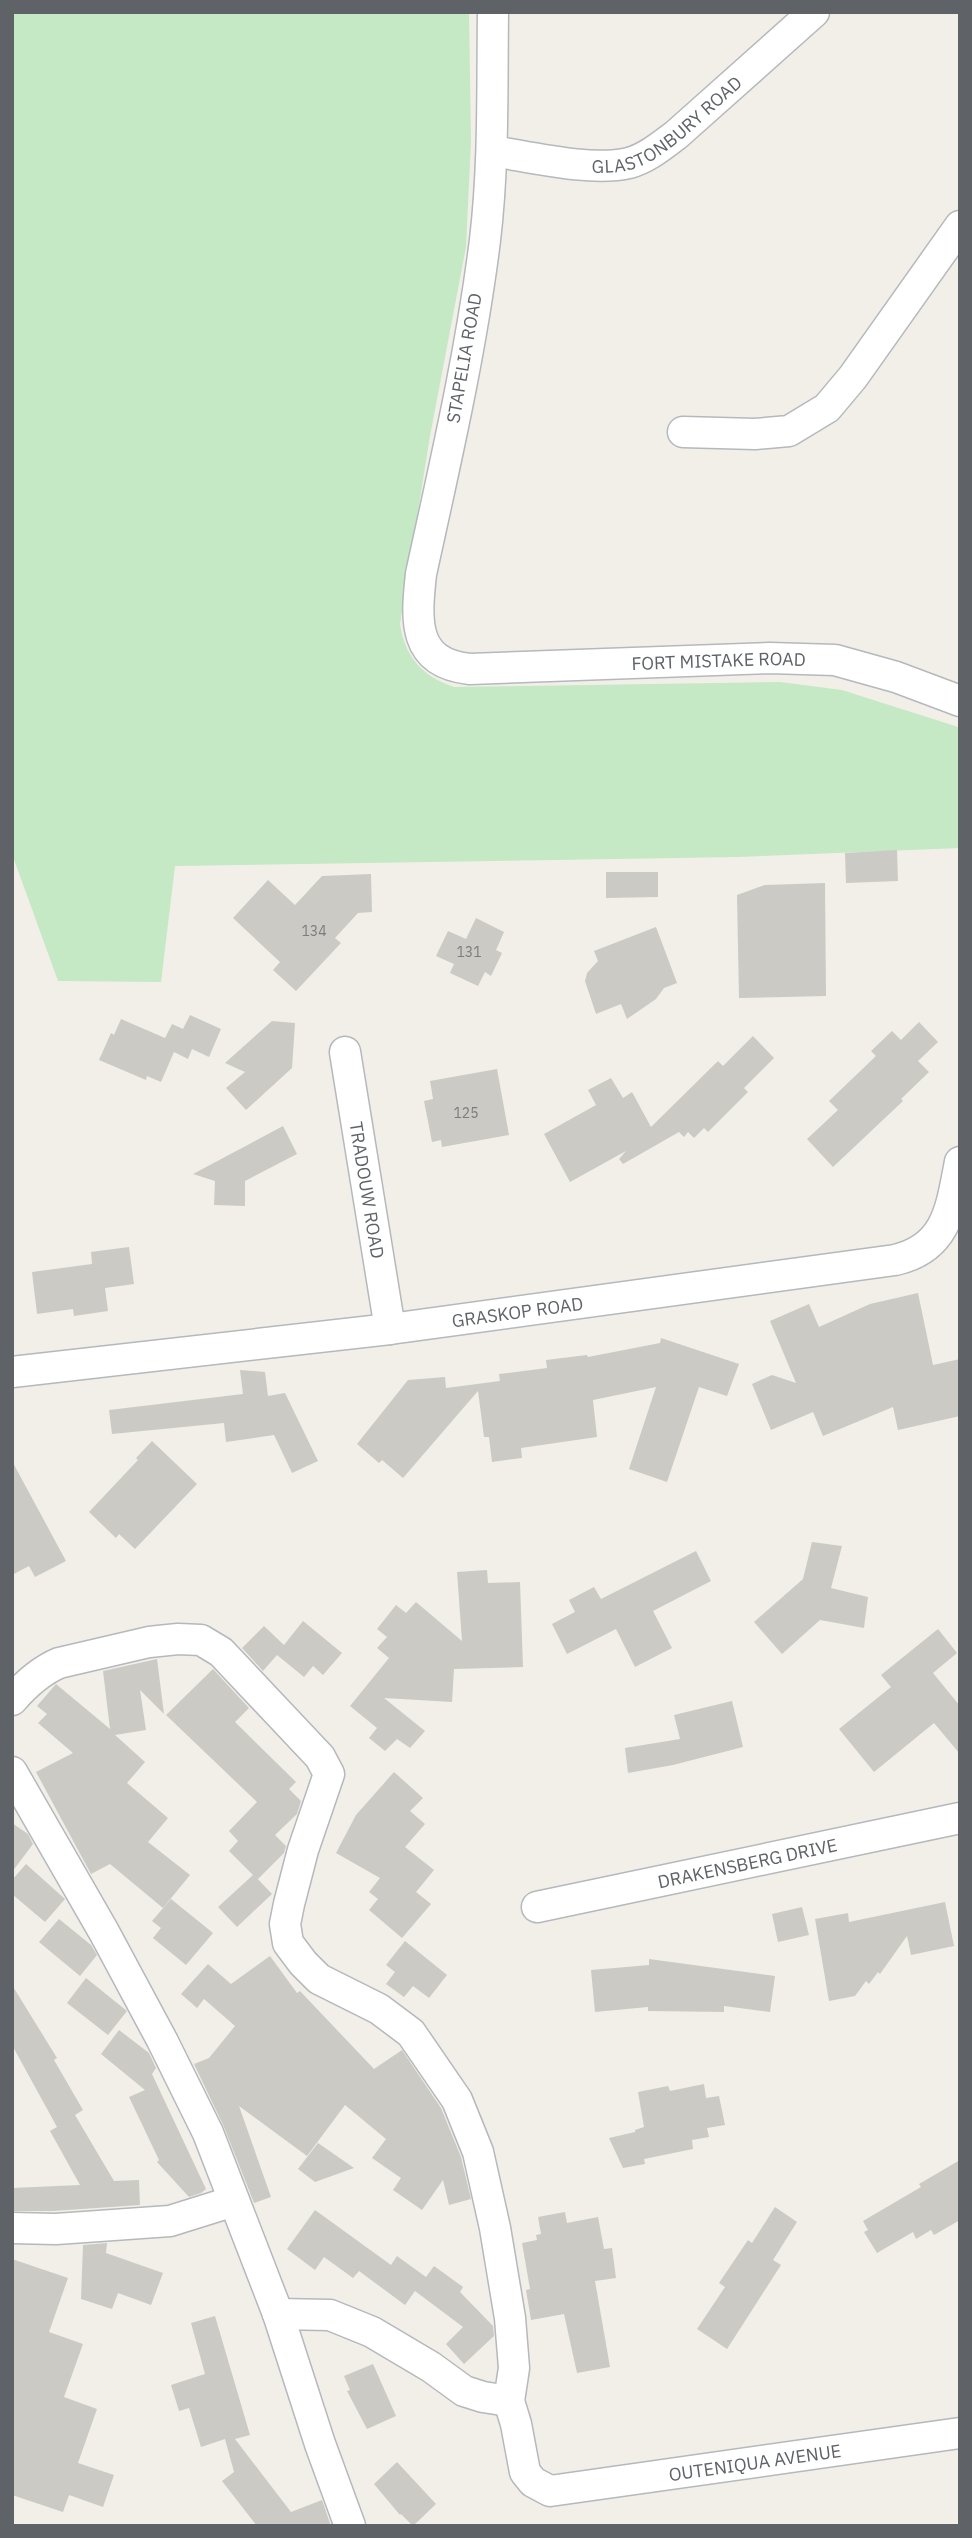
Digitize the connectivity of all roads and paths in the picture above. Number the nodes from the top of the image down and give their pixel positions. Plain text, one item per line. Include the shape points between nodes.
1 (493, 12) edge
2 (814, 12) edge
3 (492, 151) junction
4 (960, 226) edge
5 (683, 432) dead end
6 (470, 669) joint
7 (960, 701) edge
8 (345, 1052) dead end
9 (960, 1162) edge
10 (390, 1329) junction
11 (12, 1372) edge
12 (12, 1700) edge
13 (12, 1772) edge
14 (960, 1818) edge
15 (537, 1907) dead end
16 (234, 2201) junction
17 (12, 2228) edge
18 (278, 2314) junction
19 (509, 2400) junction
20 (960, 2433) edge
21 (350, 2526) edge

1 - 3 street, STAPELIA ROAD
2 - 3 street, GLASTONBURY ROAD via 676,135 630,163 601,167
3 - 6 street, STAPELIA ROAD via 485,240 417,608 418,630 437,659 451,667
4 - 5 street via 827,408 789,431
6 - 7 street, FORT MISTAKE ROAD via 770,658 835,660
8 - 10 street, TRADOUW ROAD
9 - 10 street, GRASKOP ROAD via 947,1220 936,1238 906,1258
10 - 11 street, GRASKOP ROAD
12 - 19 street via 26,1684 60,1663 149,1642 201,1640 221,1652 320,1757 329,1774 289,1904 288,1943 319,1979 379,2009 411,2033 457,2100 478,2152 495,2228 512,2343
13 - 16 street via 162,2040 208,2133
14 - 15 street, DRAKENSBERG DRIVE
16 - 17 street via 170,2221
16 - 18 street
18 - 19 street via 330,2315 372,2332 464,2391
18 - 21 street
19 - 20 street, OUTENIQUA AVENUE via 525,2472 551,2491

